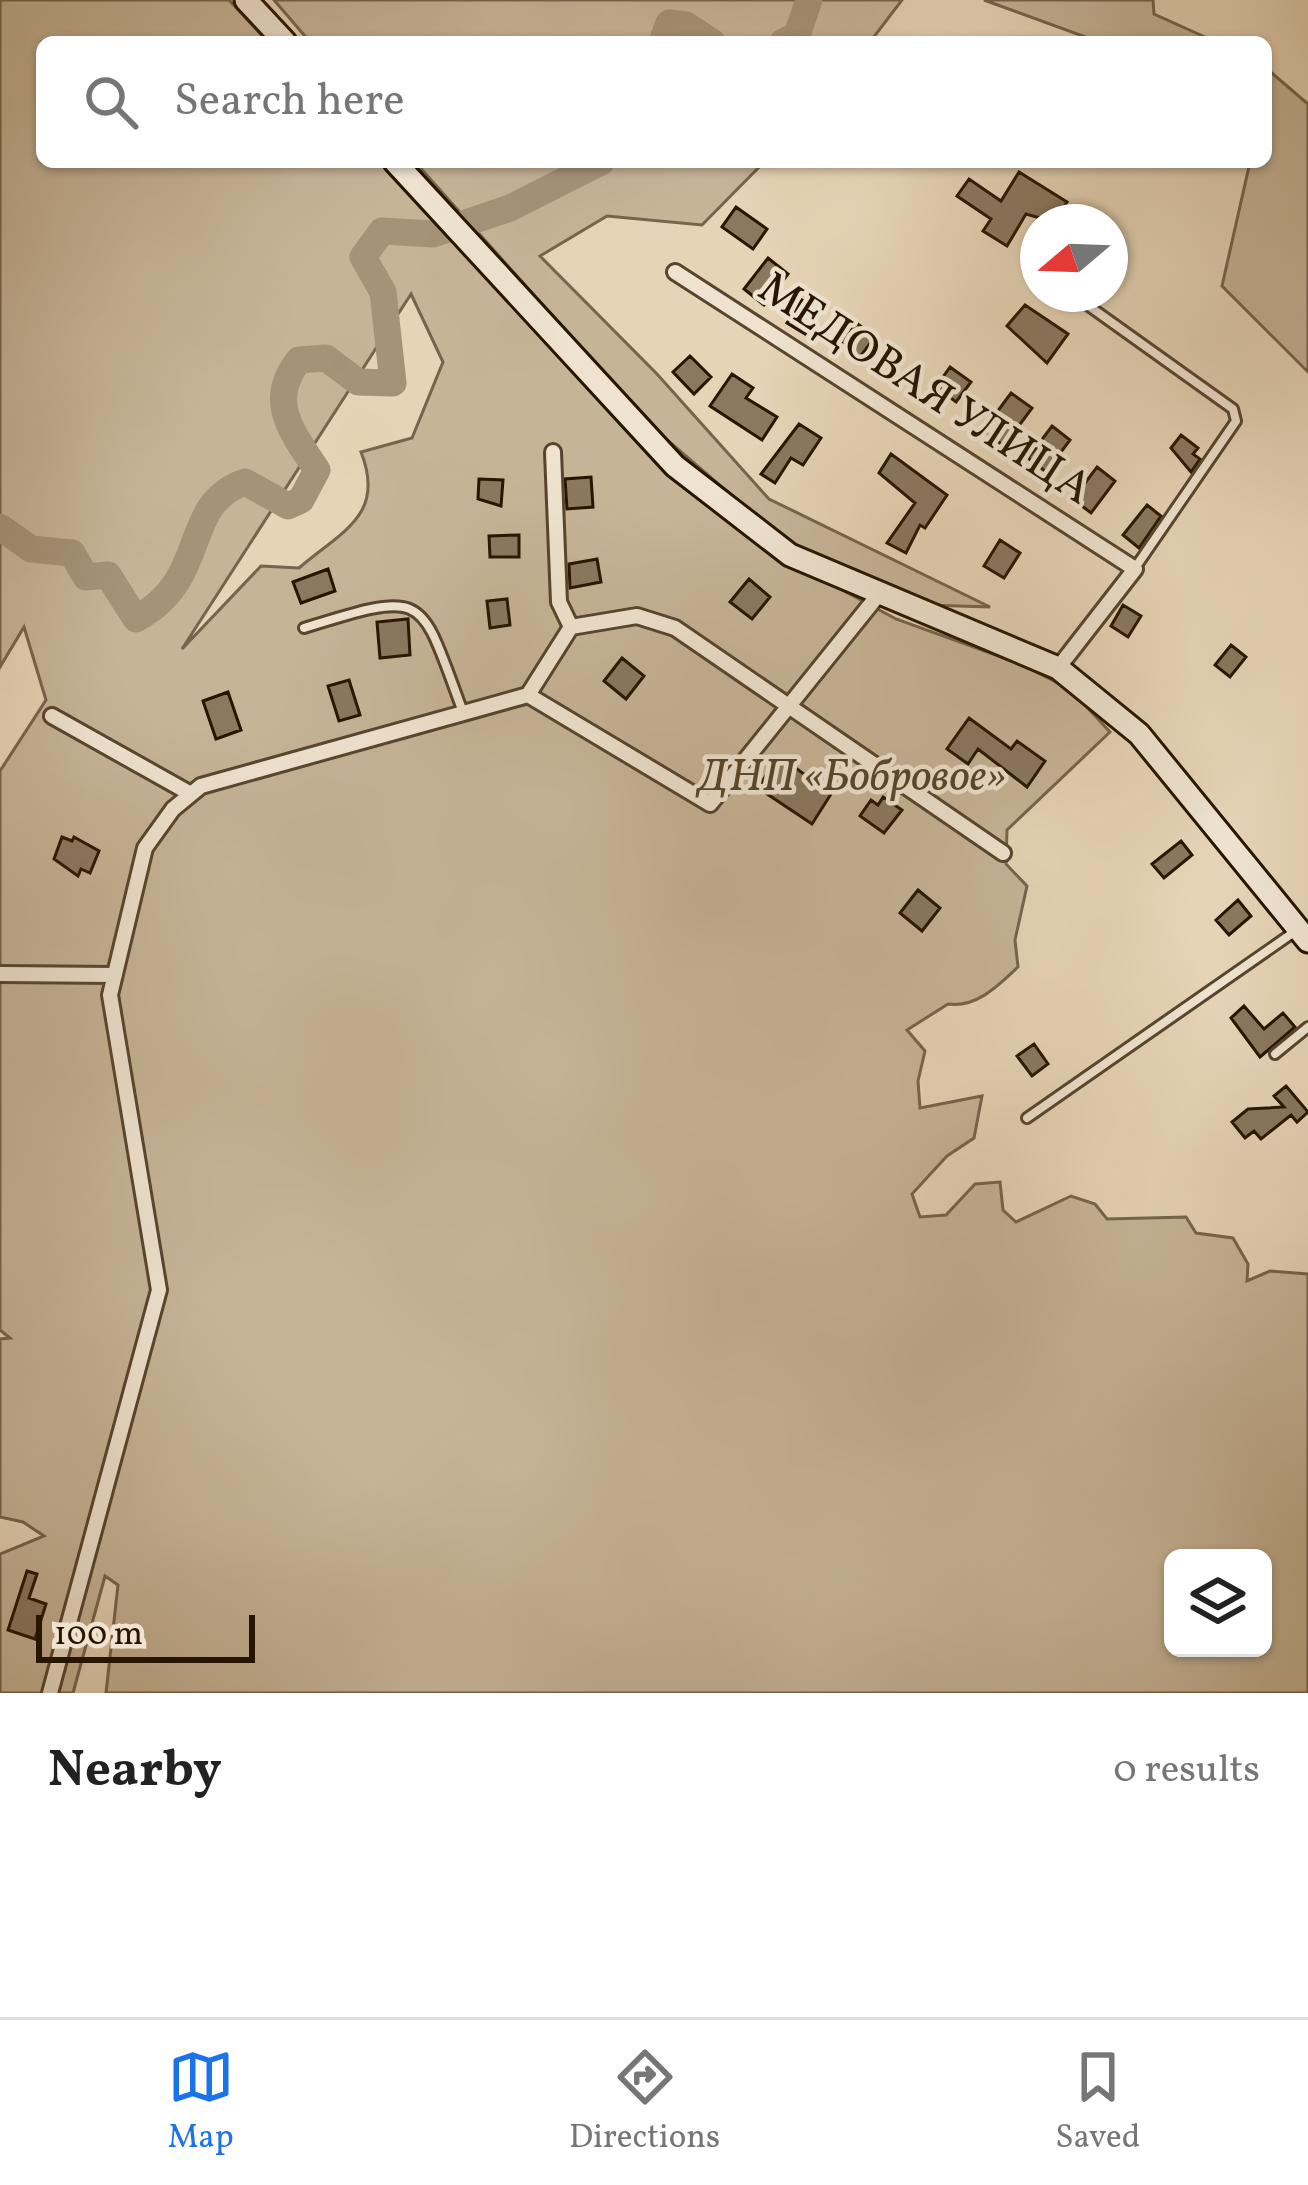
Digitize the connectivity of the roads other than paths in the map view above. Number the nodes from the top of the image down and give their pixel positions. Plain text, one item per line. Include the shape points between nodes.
1 (246, 0) edge
2 (279, 36) edge
3 (400, 168) edge
4 (675, 272) dead end
5 (1097, 312) edge
6 (553, 452) dead end
7 (1135, 569) junction
8 (880, 593) junction
9 (304, 628) dead end
10 (571, 628) junction
11 (1058, 668) junction
12 (528, 694) junction
13 (789, 704) junction
14 (463, 712) junction
15 (52, 716) dead end
16 (191, 794) junction
17 (1003, 853) dead end
18 (1303, 935) edge
19 (0, 974) edge
20 (115, 975) junction
21 (1308, 1027) edge
22 (1275, 1054) dead end
23 (1027, 1118) dead end
24 (50, 1693) edge

1 - 2 main road
3 - 8 main road via 675,466 790,555
4 - 7 street, МЕДОВАЯ УЛИЦА
5 - 7 lane via 1232,409 1236,421
6 - 10 street via 559,602
7 - 11 street
8 - 11 main road
8 - 13 street
9 - 14 lane via 385,602 414,609 430,626
10 - 12 street
10 - 13 street via 637,616 675,628
11 - 18 main road via 1139,734
12 - 13 street via 710,804
12 - 14 street
13 - 17 street
14 - 16 street
15 - 16 street
16 - 20 street via 145,848
18 - 23 lane
19 - 20 street
20 - 24 street via 110,995 159,1290
21 - 22 lane

